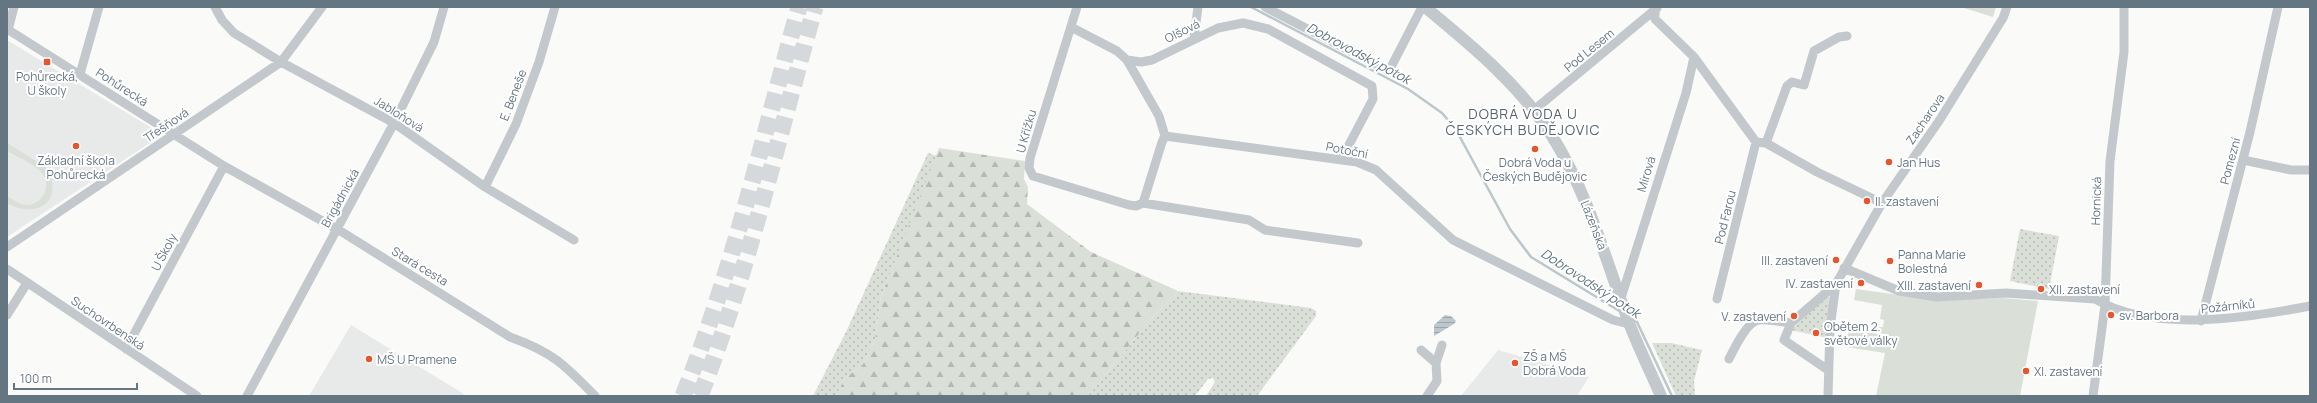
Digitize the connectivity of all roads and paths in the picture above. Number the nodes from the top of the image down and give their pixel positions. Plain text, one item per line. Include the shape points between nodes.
1 (14, 7) edge
2 (99, 7) edge
3 (215, 7) edge
4 (322, 7) edge
5 (444, 7) edge
6 (555, 7) edge
7 (1077, 7) edge
8 (1198, 7) edge
9 (1265, 7) edge
10 (1424, 7) edge
11 (2007, 7) edge
12 (2124, 7) edge
13 (2278, 7) edge
14 (1653, 8) edge
15 (1071, 27) junction
16 (8, 29) edge
17 (1847, 36) dead end
18 (1194, 38) junction
19 (1694, 57) junction
20 (1127, 60) junction
21 (281, 62) junction
22 (80, 74) junction
23 (1534, 110) junction
24 (394, 122) junction
25 (173, 135) junction
26 (1165, 136) junction
27 (1756, 142) junction
28 (1766, 143) junction
29 (1341, 160) junction
30 (2243, 160) junction
31 (224, 166) junction
32 (2310, 170) edge
33 (484, 187) junction
34 (1143, 203) junction
35 (1882, 203) junction
36 (336, 229) junction
37 (574, 240) dead end
38 (1358, 243) dead end
39 (7, 247) edge
40 (1844, 268) junction
41 (7, 269) edge
42 (27, 282) junction
43 (1836, 284) junction
44 (1621, 298) junction
45 (1717, 299) dead end
46 (2105, 305) junction
47 (2310, 306) edge
48 (7, 315) edge
49 (2201, 321) junction
50 (1791, 323) junction
51 (1629, 324) junction
52 (1442, 346) dead end
53 (126, 349) junction
54 (1421, 350) dead end
55 (1729, 359) dead end
56 (1436, 363) junction
57 (1828, 370) junction
58 (197, 396) edge
59 (247, 396) edge
60 (595, 396) edge
61 (1427, 396) edge
62 (1661, 396) edge
63 (1828, 396) edge
64 (2093, 396) edge

1 - 16 street
2 - 22 street
3 - 21 street, Jabloňová via 222,20 234,33
4 - 21 street, Třešňová
5 - 24 street, Brigádnická via 434,42
6 - 33 street, E. Beneše via 539,62 516,124
7 - 15 street, U Křížku
8 - 18 street
9 - 10 street via 1389,71
10 - 23 street, Lázeňská via 1486,60
11 - 35 street, Zacharova via 2003,18 1943,114
12 - 46 street, Hornická via 2124,52 2110,161
13 - 30 street, Pomezní
14 - 19 street via 1655,20
14 - 23 street, Pod Lesem
15 - 20 street via 1117,51
15 - 34 street, U Křížku via 1030,158 1033,176 1129,205
16 - 22 street, Pohůrecká
17 - 28 street via 1839,37 1814,51 1804,85 1792,82 1787,86
18 - 20 street, Olšová via 1152,60
18 - 29 street, Olšová via 1218,28 1243,23 1268,29 1370,83 1374,90 1373,99
19 - 27 street
19 - 44 street, Mírová via 1686,93
20 - 26 street via 1159,116
21 - 24 street, Jabloňová
21 - 25 street, Třešňová
22 - 25 street, Pohůrecká
23 - 44 street, Lázeňská via 1581,190
24 - 33 street, Jabloňová
24 - 36 street, Brigádnická
25 - 31 street, Pohůrecká
25 - 39 street, Třešňová
26 - 29 street, Potoční
26 - 34 street
27 - 28 street
27 - 45 street, Pod Farou
28 - 35 street
29 - 51 street, Potoční via 1357,162 1376,170 1453,240 1463,246 1613,320
30 - 32 street via 2291,170
30 - 49 street, Pomezní
31 - 36 street, Stará cesta
31 - 53 street, U Školy
33 - 37 street, Jabloňová
34 - 38 street, U Křížku via 1249,220 1265,230
35 - 40 street, Zacharova
36 - 59 street, Brigádnická
36 - 60 street, Stará cesta via 510,337 538,347 554,357
40 - 43 street, Zacharova
40 - 46 street, Požárníků via 1899,291 1937,297 2006,293 2095,299
41 - 42 street, Suchovrbenská
42 - 48 street
42 - 53 street, Suchovrbenská
43 - 50 street, Zacharova
43 - 57 street, Zacharova
44 - 51 street, Lázeňská
46 - 49 street, Požárníků via 2135,314
46 - 64 street, Hornická
47 - 49 street, Požárníků
50 - 55 street via 1758,320 1752,323
50 - 57 street via 1784,340
51 - 62 street, Lázeňská
52 - 56 street
53 - 58 street, Suchovrbenská
54 - 56 street
56 - 61 street via 1437,381
57 - 63 street, Zacharova

